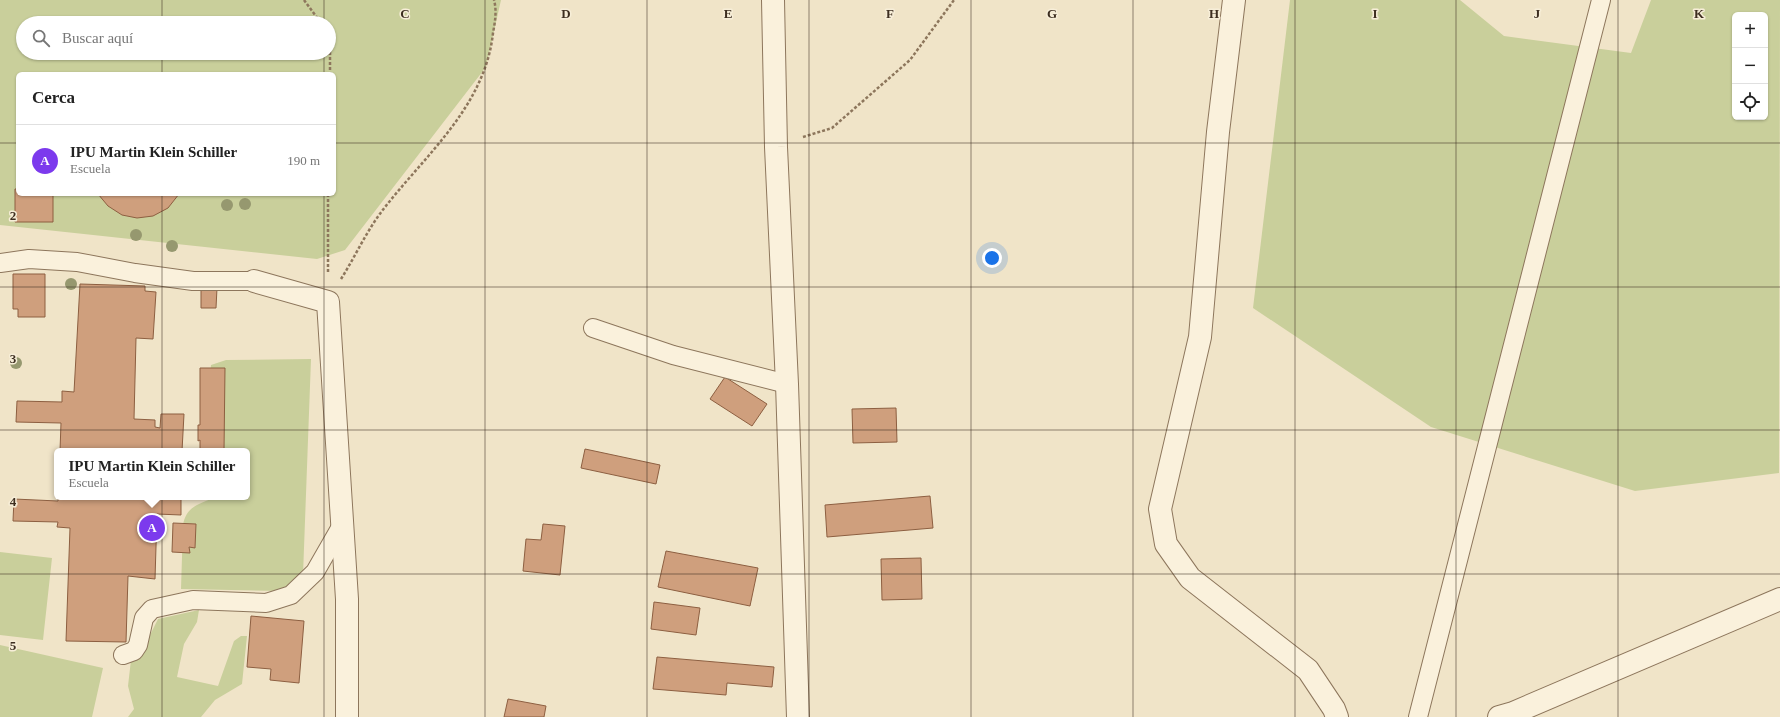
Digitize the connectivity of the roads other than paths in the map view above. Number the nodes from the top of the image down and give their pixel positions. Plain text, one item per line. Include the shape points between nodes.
1 (773, 0) edge
2 (1234, 0) edge
3 (1601, 0) edge
4 (0, 263) edge
5 (254, 281) joint
6 (593, 328) dead end
7 (787, 384) junction
8 (342, 525) junction
9 (1780, 598) edge
10 (123, 655) dead end
11 (347, 717) edge
12 (798, 717) edge
13 (1337, 717) edge
14 (1418, 717) edge
15 (1499, 717) edge

1 - 7 street via 776,147
2 - 13 street via 1218,132 1200,337 1160,509 1166,544 1190,578 1308,670 1334,708
3 - 14 lane
4 - 5 lane via 29,258 77,262 135,274 193,281
5 - 8 street via 328,302
6 - 7 lane via 673,355
7 - 12 street
8 - 10 lane via 315,572 291,595 266,603 193,600 152,609 144,618 138,645 134,651
8 - 11 street via 347,599
9 - 15 street via 1514,713

